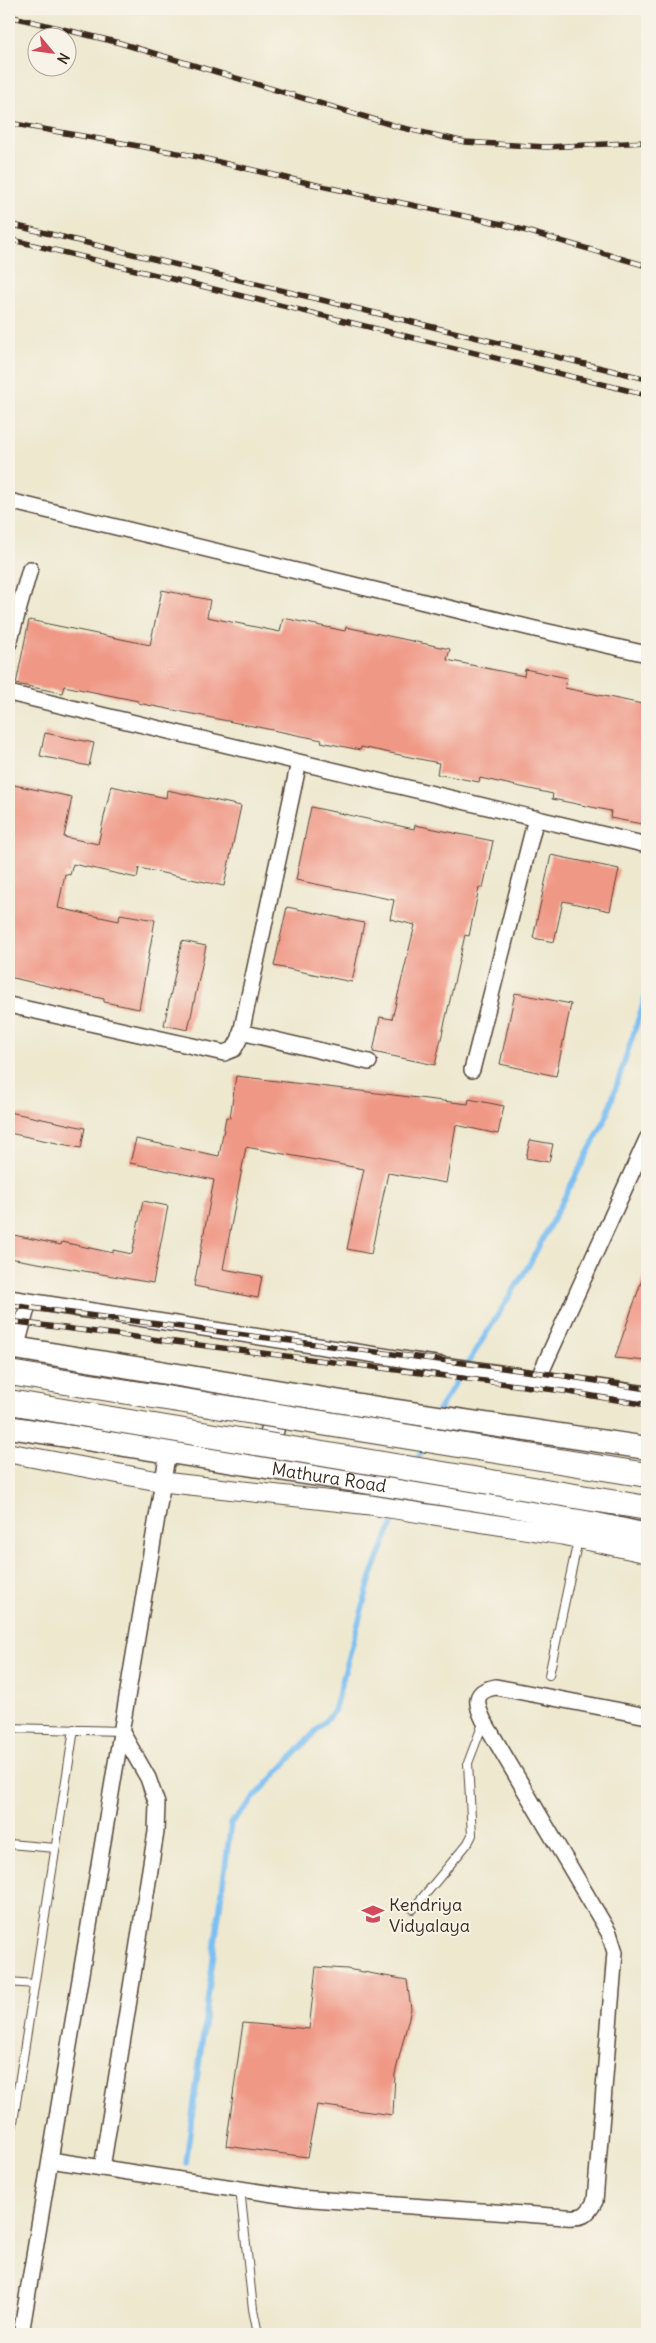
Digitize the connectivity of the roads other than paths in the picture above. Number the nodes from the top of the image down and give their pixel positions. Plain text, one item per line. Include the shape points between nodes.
1 (9, 501) edge
2 (30, 569) dead end
3 (9, 643) edge
4 (647, 654) edge
5 (9, 693) edge
6 (299, 762) junction
7 (536, 818) junction
8 (647, 845) edge
9 (9, 1005) edge
10 (241, 1032) junction
11 (369, 1062) dead end
12 (472, 1070) dead end
13 (647, 1139) edge
14 (9, 1298) edge
15 (29, 1301) junction
16 (12, 1348) edge
17 (9, 1372) edge
18 (538, 1379) junction
19 (281, 1392) junction
20 (647, 1394) edge
21 (9, 1402) edge
22 (9, 1427) edge
23 (647, 1448) edge
24 (168, 1450) junction
25 (9, 1453) edge
26 (264, 1466) junction
27 (647, 1475) edge
28 (163, 1482) junction
29 (647, 1508) edge
30 (647, 1535) edge
31 (578, 1538) junction
32 (647, 1553) edge
33 (549, 1674) dead end
34 (647, 1716) edge
35 (484, 1720) junction
36 (9, 1728) edge
37 (74, 1729) junction
38 (121, 1731) junction
39 (9, 1844) edge
40 (55, 1848) junction
41 (412, 1908) dead end
42 (9, 1982) edge
43 (34, 1984) junction
44 (9, 2085) edge
45 (18, 2086) junction
46 (9, 2148) edge
47 (50, 2160) junction
48 (102, 2168) junction
49 (240, 2189) junction
50 (25, 2331) edge
51 (258, 2334) edge

1 - 4 street
2 - 3 street
5 - 6 street
6 - 7 street
6 - 10 street
7 - 8 street
7 - 12 street
9 - 10 street via 224,1052 234,1049
10 - 11 street
13 - 18 street
14 - 15 street
15 - 16 street
15 - 18 street
16 - 17 main road
16 - 19 main road
17 - 27 highway, bridge
18 - 20 street
19 - 23 main road
19 - 26 main road
21 - 29 highway, Mathura Road, bridge
22 - 24 main road, Mathura Road
24 - 26 main road, Mathura Road
24 - 28 street
25 - 28 street
26 - 30 main road, Mathura Road via 514,1506
28 - 31 street via 370,1505
28 - 38 street
31 - 32 street
31 - 33 lane
34 - 35 street via 496,1687 486,1689 480,1695 478,1709
35 - 41 lane via 468,1763 472,1835
35 - 49 street via 609,1933 615,1952 595,2201 588,2213 578,2218 299,2198
36 - 37 lane
37 - 38 lane
37 - 40 lane
38 - 47 street
38 - 48 street via 148,1778 157,1804 156,1832
39 - 40 lane
40 - 43 lane
42 - 43 lane
43 - 45 lane
44 - 45 lane
45 - 46 lane
47 - 48 street
47 - 50 street
48 - 49 street
49 - 51 lane

